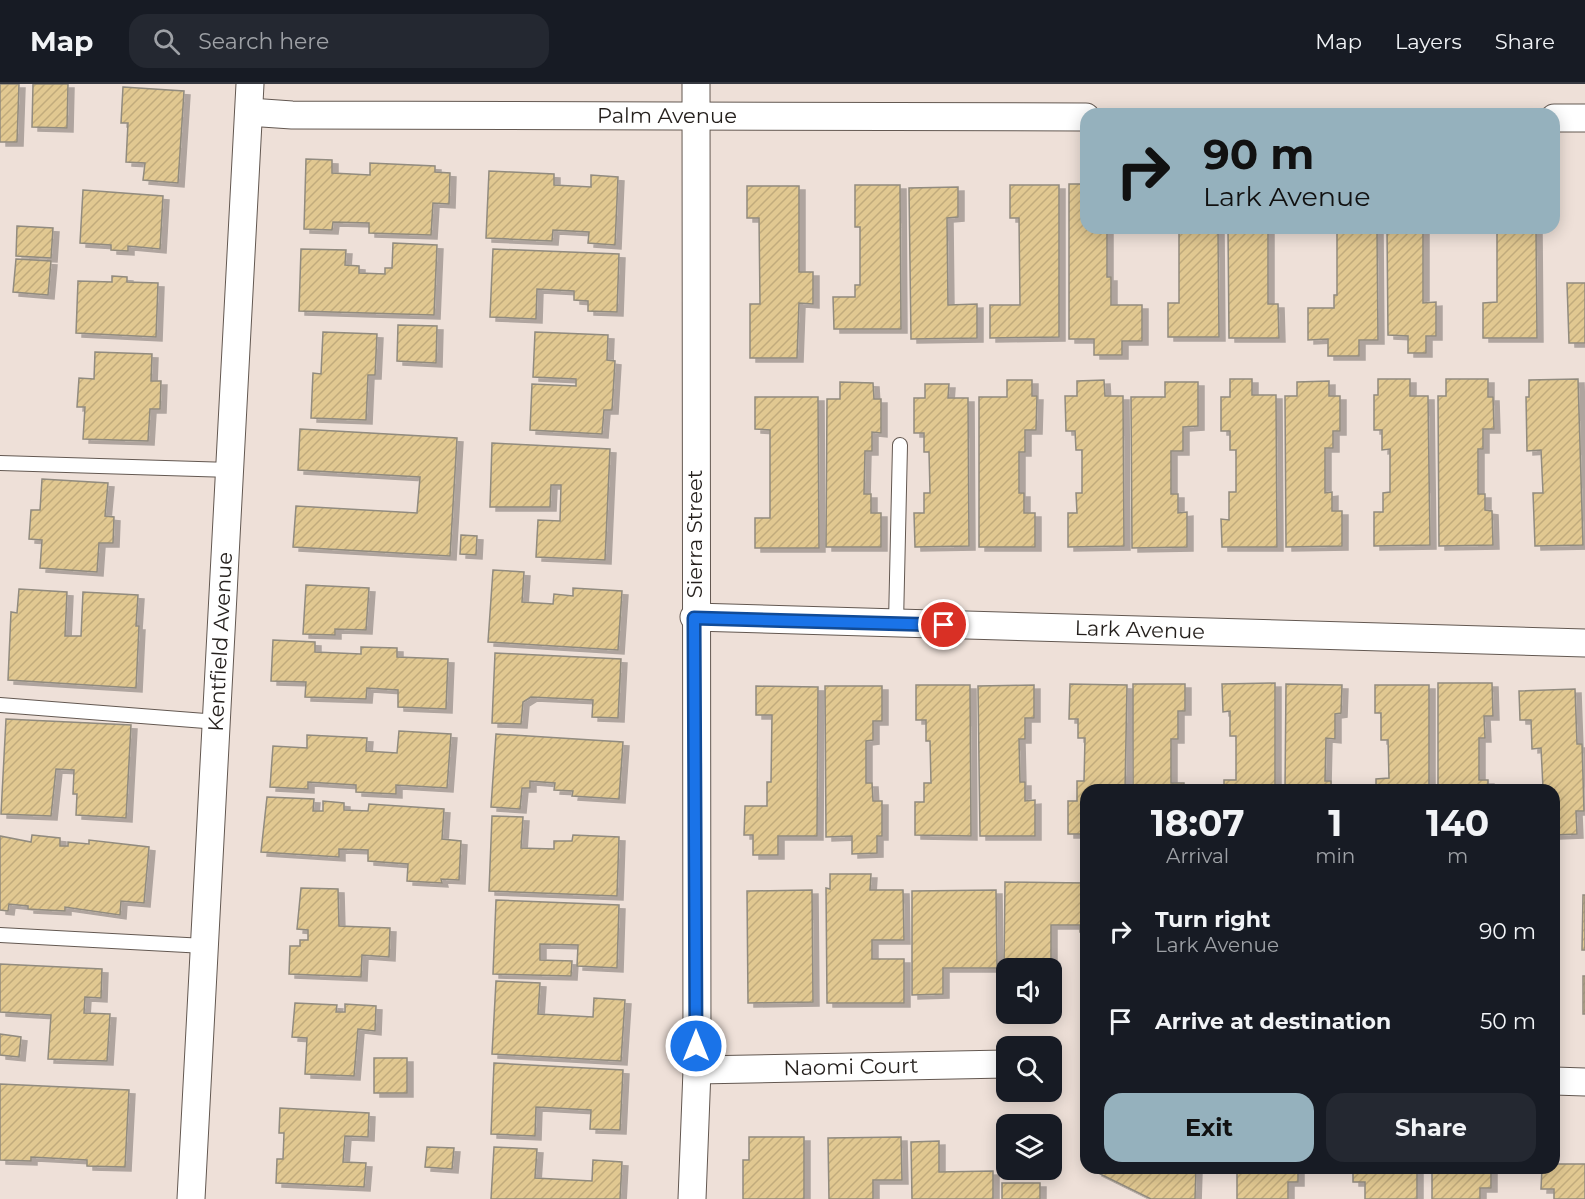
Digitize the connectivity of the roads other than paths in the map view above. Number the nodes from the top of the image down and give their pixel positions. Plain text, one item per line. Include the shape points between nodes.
1 (250, 84) edge
2 (696, 84) edge
3 (249, 112) junction
4 (695, 116) junction
5 (1080, 117) edge
6 (1560, 118) edge
7 (1585, 118) edge
8 (900, 446) dead end
9 (0, 463) edge
10 (231, 470) junction
11 (694, 618) junction
12 (896, 623) junction
13 (1585, 643) edge
14 (0, 705) edge
15 (218, 722) junction
16 (0, 935) edge
17 (205, 946) junction
18 (996, 1064) edge
19 (696, 1070) junction
20 (1560, 1082) edge
21 (1585, 1082) edge
22 (190, 1199) edge
23 (692, 1199) edge

1 - 3 street, Kentfield Avenue
2 - 4 street, Sierra Street
3 - 4 street, Palm Avenue
3 - 10 street, Kentfield Avenue
4 - 5 street, Palm Avenue
4 - 11 street, Sierra Street
6 - 7 street
8 - 12 lane
9 - 10 lane
10 - 15 street, Kentfield Avenue
11 - 12 street, Lark Avenue
11 - 19 street, Sierra Street
12 - 13 street, Lark Avenue
14 - 15 lane
15 - 17 street, Kentfield Avenue
16 - 17 lane
17 - 22 street, Kentfield Avenue
18 - 19 street, Naomi Court
19 - 23 street, Sierra Street
20 - 21 street

